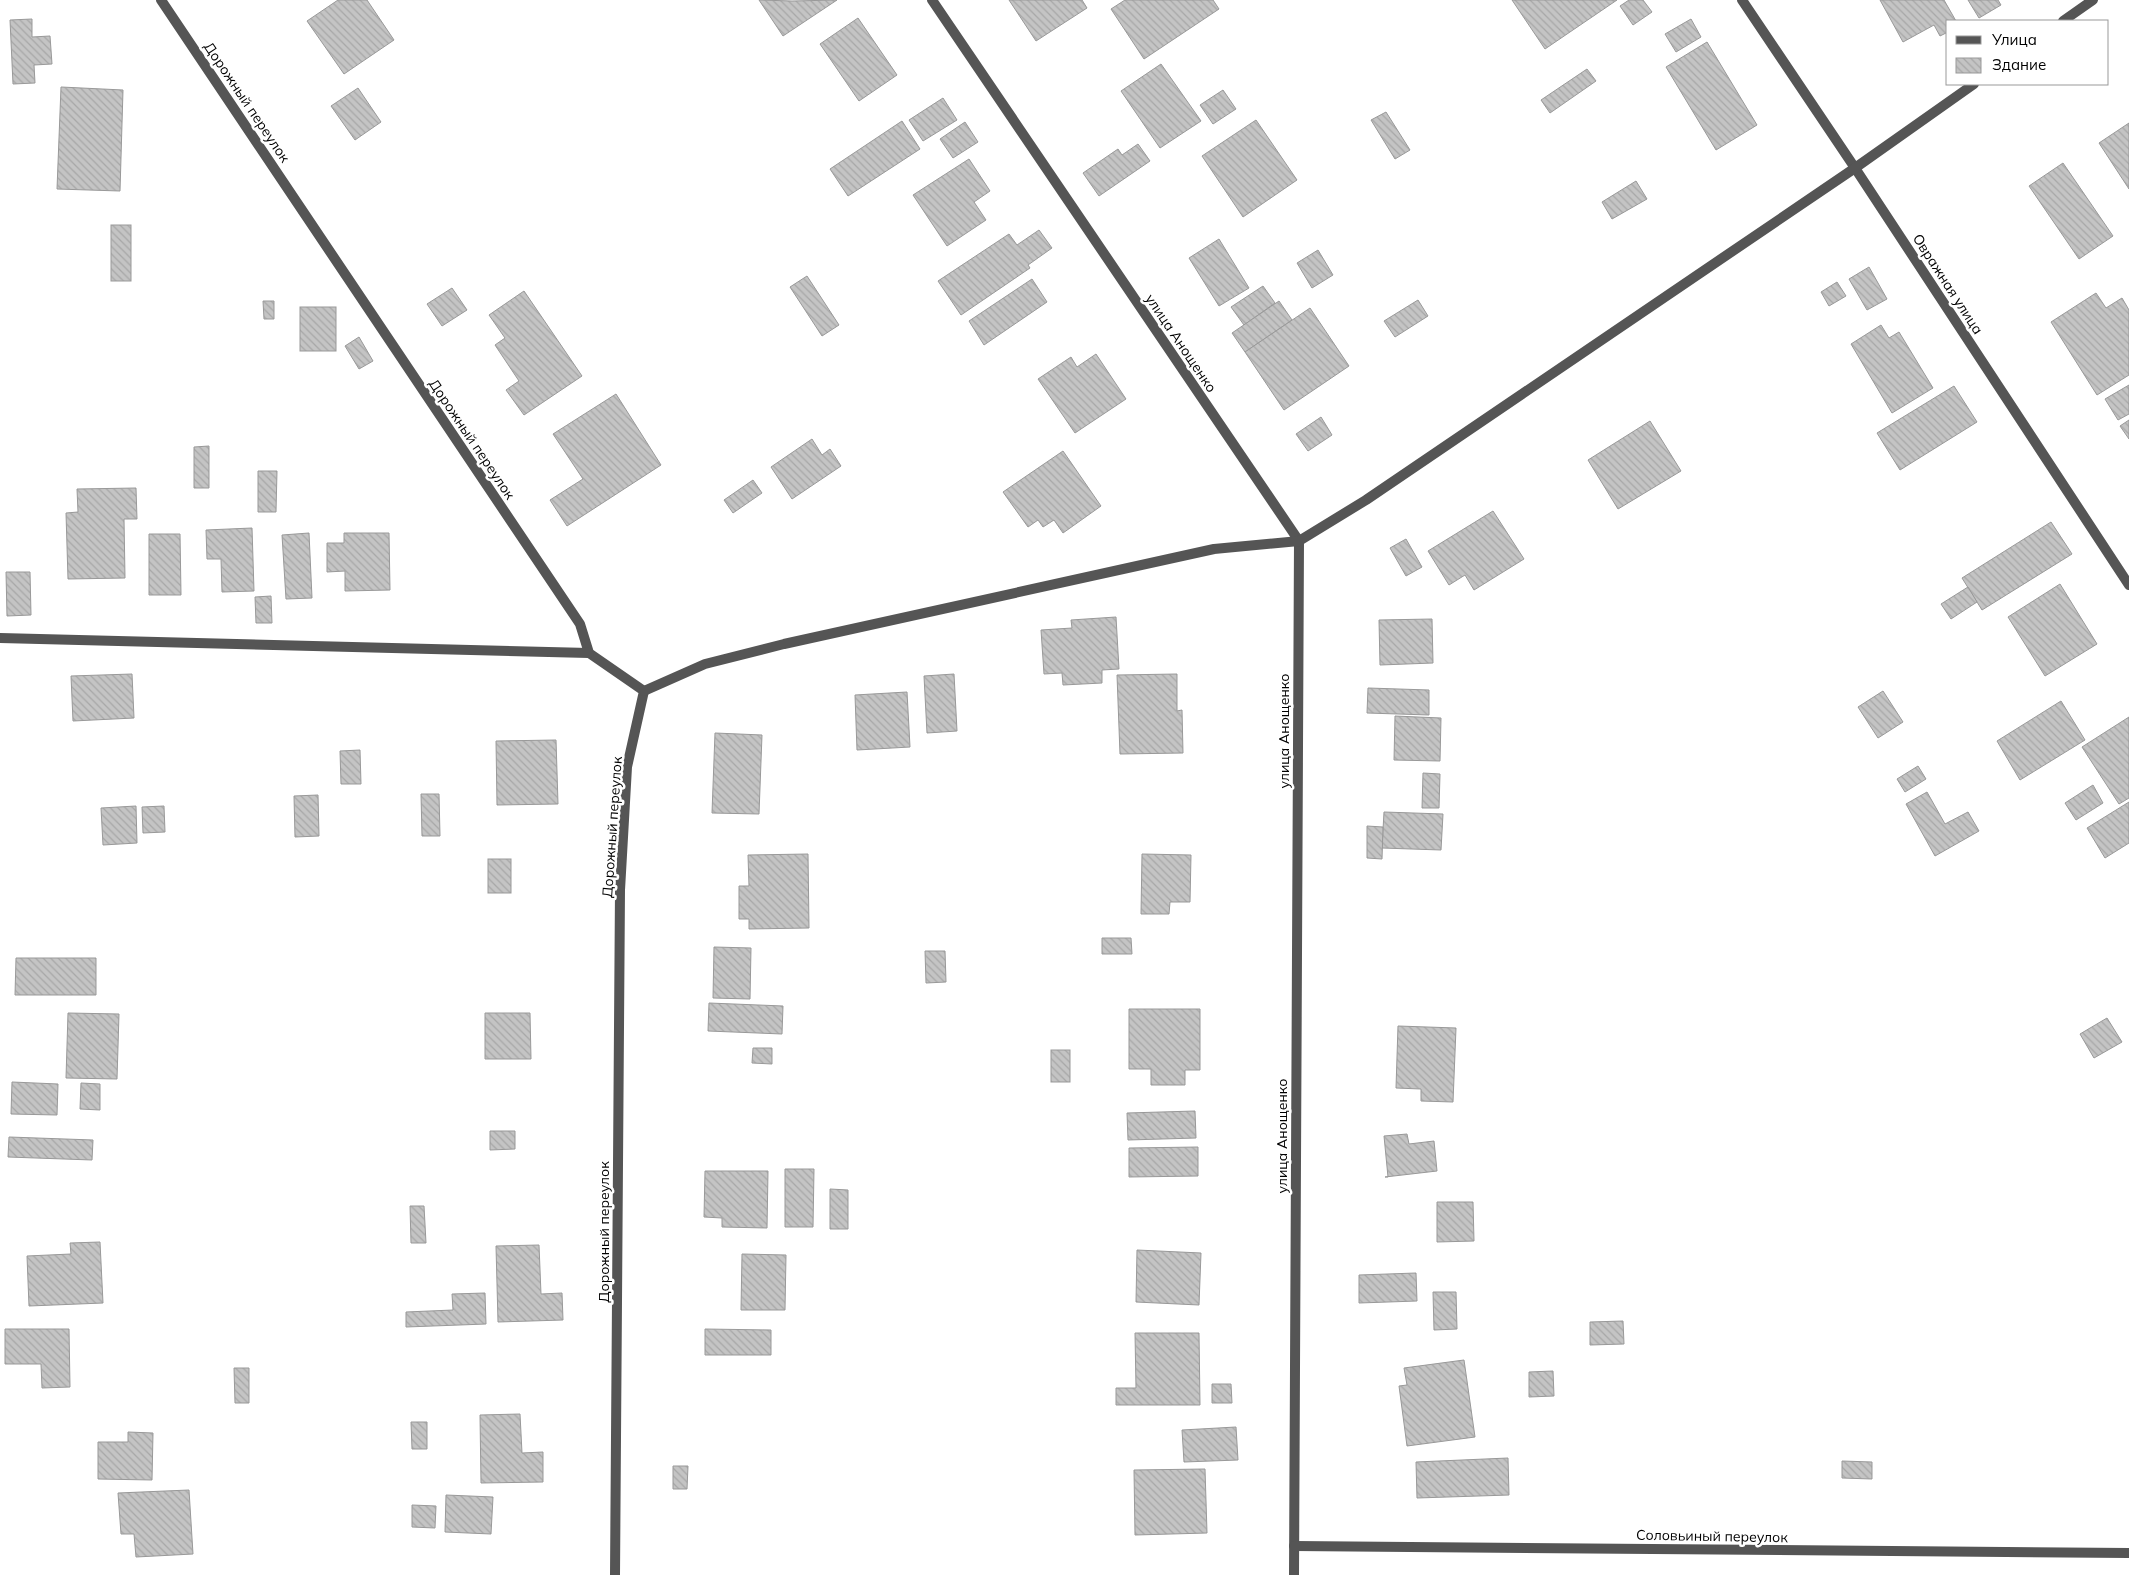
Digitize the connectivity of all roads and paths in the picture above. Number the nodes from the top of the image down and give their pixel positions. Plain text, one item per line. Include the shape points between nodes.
1 (161, 0) edge
2 (932, 0) edge
3 (1742, 0) edge
4 (2093, 0) edge
5 (2064, 20) edge
6 (1973, 85) edge
7 (1855, 168) junction
8 (1299, 541) junction
9 (2129, 585) edge
10 (0, 638) edge
11 (589, 653) junction
12 (644, 690) junction
13 (1294, 1546) junction
14 (2129, 1553) edge
15 (615, 1575) edge
16 (1294, 1575) edge

1 - 11 street, Дорожный переулок via 580,624
2 - 8 street, улица Анощенко
3 - 7 street, Овражная улица
4 - 5 street
6 - 7 street
7 - 8 street via 1366,500
7 - 9 street, Овражная улица
8 - 12 street via 1214,549 784,644 705,664
8 - 13 street, улица Анощенко
10 - 11 street
11 - 12 street
12 - 15 street, Дорожный переулок via 627,767 620,890
13 - 14 street, Соловьиный переулок
13 - 16 street, улица Анощенко

